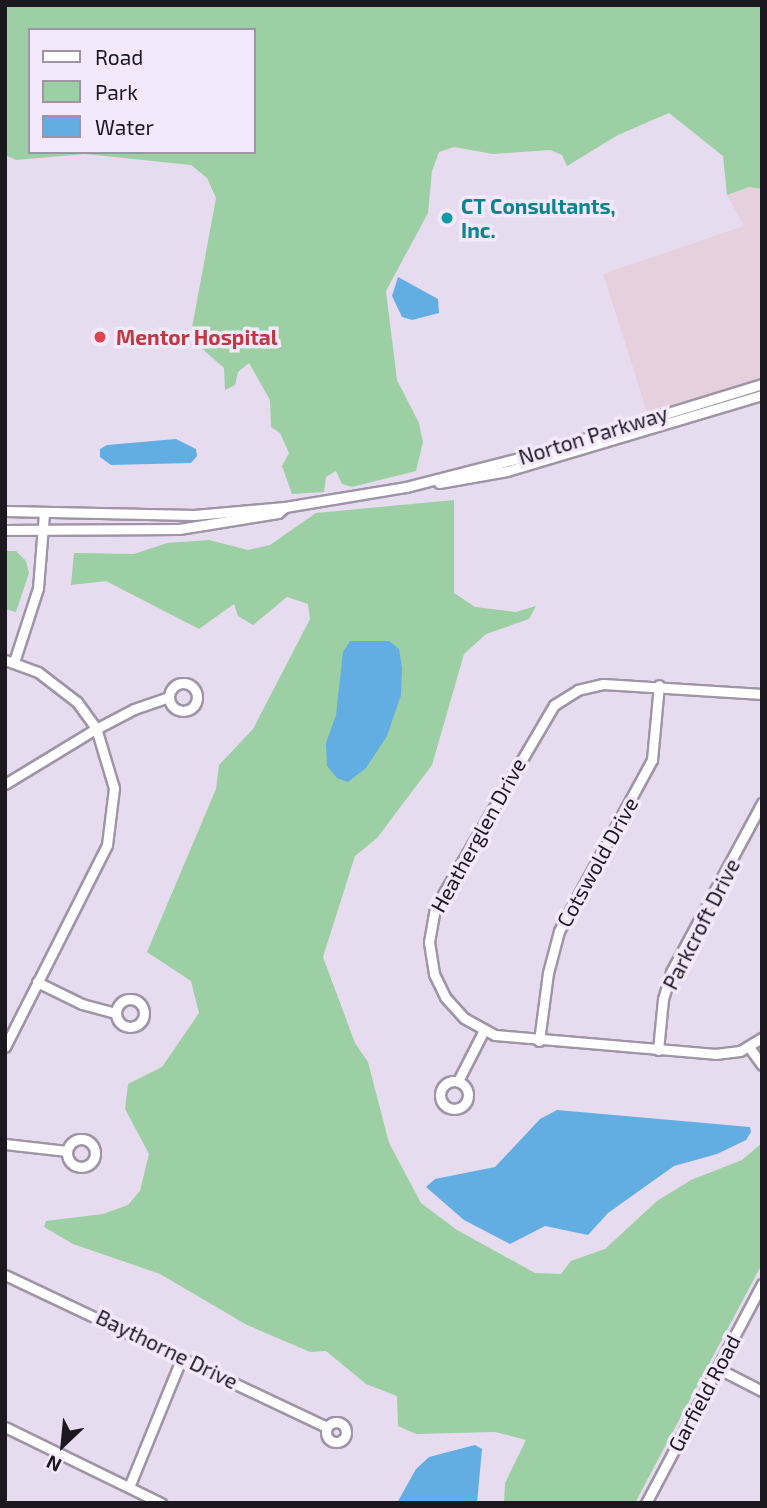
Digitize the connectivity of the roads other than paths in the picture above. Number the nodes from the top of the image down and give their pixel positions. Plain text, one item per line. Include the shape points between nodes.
1 (762, 384) edge
2 (762, 395) edge
3 (423, 483) junction
4 (285, 507) junction
5 (5, 511) edge
6 (44, 513) junction
7 (5, 530) edge
8 (43, 530) junction
9 (10, 661) edge
10 (659, 685) junction
11 (762, 694) edge
12 (169, 697) dead end
13 (96, 728) junction
14 (5, 784) edge
15 (762, 803) edge
16 (37, 982) junction
17 (116, 1013) dead end
18 (484, 1030) junction
19 (539, 1041) junction
20 (758, 1041) edge
21 (5, 1047) edge
22 (658, 1050) junction
23 (762, 1065) edge
24 (458, 1082) dead end
25 (5, 1144) edge
26 (67, 1151) dead end
27 (5, 1275) edge
28 (762, 1283) edge
29 (183, 1357) junction
30 (718, 1368) junction
31 (762, 1391) edge
32 (5, 1427) edge
33 (327, 1427) dead end
34 (129, 1487) junction
35 (161, 1503) edge
36 (646, 1503) edge

1 - 3 street, Norton Parkway
2 - 3 street, Norton Parkway via 507,471 462,482
3 - 4 street, Norton Parkway
4 - 6 street, Norton Parkway via 194,515
4 - 8 street, Norton Parkway via 278,513 179,528
5 - 6 street, Norton Parkway
6 - 8 street
7 - 8 street, Norton Parkway
8 - 9 street via 38,589
9 - 13 street via 66,691
10 - 11 street
10 - 18 street, Heatherglen Drive via 603,684 569,695 548,711 431,919 431,961 439,985 454,1008
10 - 19 street, Cotswold Drive via 655,752 559,932
12 - 13 street
13 - 14 street
13 - 16 street via 113,779 110,834
15 - 22 street, Parkcroft Drive via 671,972
16 - 17 street via 82,1004
16 - 21 street
18 - 19 street, Heatherglen Drive
18 - 24 street
19 - 22 street, Heatherglen Drive
20 - 22 street, Heatherglen Drive via 715,1054
20 - 23 street
25 - 26 street
27 - 29 street, Baythorne Drive
28 - 30 street, Garfield Road
29 - 33 street, Baythorne Drive
29 - 34 street
30 - 31 street
30 - 36 street, Garfield Road
32 - 34 street
34 - 35 street

